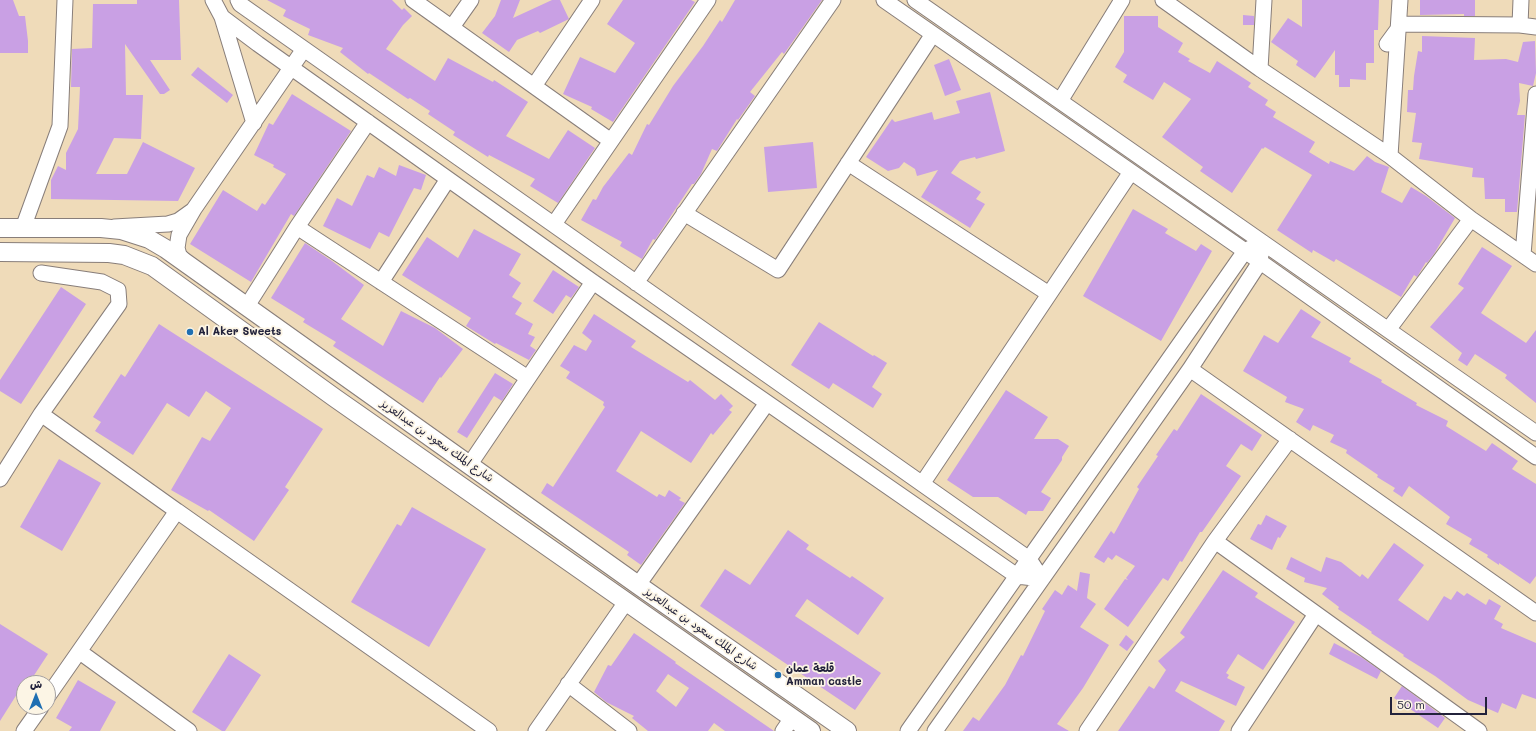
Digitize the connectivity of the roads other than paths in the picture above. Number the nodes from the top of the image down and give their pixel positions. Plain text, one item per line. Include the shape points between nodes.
1 (65, 0) edge
2 (213, 0) edge
3 (238, 0) edge
4 (413, 0) edge
5 (471, 0) edge
6 (592, 0) edge
7 (708, 0) edge
8 (833, 0) edge
9 (884, 0) edge
10 (915, 0) edge
11 (1122, 0) edge
12 (1163, 0) edge
13 (1264, 0) edge
14 (1400, 0) edge
15 (1521, 0) edge
16 (222, 17) junction
17 (1399, 24) junction
18 (1520, 25) junction
19 (452, 27) junction
20 (1536, 27) edge
21 (933, 34) junction
22 (1387, 44) dead end
23 (304, 49) junction
24 (291, 68) junction
25 (1260, 69) junction
26 (534, 86) junction
27 (1536, 94) edge
28 (1060, 101) junction
29 (368, 122) junction
30 (254, 123) junction
31 (611, 141) junction
32 (1534, 150) edge
33 (1390, 156) junction
34 (848, 163) junction
35 (1130, 172) junction
36 (448, 179) junction
37 (194, 209) junction
38 (684, 213) junction
39 (1471, 219) junction
40 (554, 224) junction
41 (0, 228) edge
42 (23, 228) junction
43 (101, 228) junction
44 (297, 228) junction
45 (1262, 242) junction
46 (1245, 251) junction
47 (0, 252) edge
48 (1523, 255) junction
49 (184, 261) junction
50 (1260, 262) junction
51 (1536, 264) edge
52 (41, 273) dead end
53 (381, 282) junction
54 (593, 282) junction
55 (636, 282) junction
56 (1049, 294) junction
57 (247, 306) junction
58 (1388, 330) junction
59 (1190, 369) junction
60 (528, 378) junction
61 (334, 398) junction
62 (767, 403) junction
63 (41, 414) junction
64 (1536, 433) edge
65 (1290, 439) junction
66 (440, 443) junction
67 (1536, 457) edge
68 (470, 464) junction
69 (0, 479) edge
70 (922, 484) junction
71 (177, 510) junction
72 (1215, 541) junction
73 (1029, 559) junction
74 (1017, 576) junction
75 (1042, 579) junction
76 (638, 585) junction
77 (626, 602) junction
78 (1533, 605) edge
79 (1316, 614) junction
80 (80, 652) junction
81 (568, 684) junction
82 (56, 685) edge
83 (35, 715) edge
84 (788, 725) edge
85 (172, 726) edge
86 (24, 731) edge
87 (189, 731) edge
88 (489, 731) edge
89 (536, 731) edge
90 (629, 731) edge
91 (810, 731) edge
92 (846, 731) edge
93 (908, 731) edge
94 (935, 731) edge
95 (1087, 731) edge
96 (1239, 731) edge
97 (1479, 731) edge

1 - 42 street via 60,126
2 - 16 street
3 - 23 street via 240,4
4 - 19 street
5 - 19 street
6 - 26 street
7 - 31 street
8 - 38 street
9 - 21 street
10 - 28 street
11 - 28 street
12 - 25 street
13 - 25 street
14 - 17 street
15 - 18 street
16 - 24 street
16 - 30 street
17 - 18 street
17 - 22 street
17 - 33 street
18 - 20 street
19 - 26 street
21 - 34 street
21 - 35 street
23 - 24 street
23 - 40 street
24 - 29 street
24 - 30 street
25 - 33 street
26 - 31 street
27 - 32 street
28 - 45 street
29 - 36 street
29 - 44 street
30 - 37 street
31 - 40 street
32 - 48 street
33 - 39 street
34 - 38 street via 778,270
34 - 56 street
35 - 46 street
35 - 56 street
36 - 53 street
36 - 54 street
37 - 43 street via 184,218 168,224
37 - 49 street via 177,242 179,255
38 - 55 street
39 - 48 street
39 - 58 street
40 - 55 street
41 - 42 main road, شارع الملك سعود بن عبدالعزيز
42 - 43 main road, شارع الملك سعود بن عبدالعزيز
43 - 49 main road, شارع الملك سعود بن عبدالعزيز via 121,230 149,239
44 - 53 street
44 - 57 street
45 - 46 street
45 - 50 street
45 - 58 street
46 - 50 street
46 - 73 street
47 - 61 main road, شارع الملك سعود بن عبدالعزيز via 109,253 138,259 152,266
48 - 51 street
49 - 57 main road, شارع الملك سعود بن عبدالعزيز
50 - 59 street
50 - 67 street
52 - 63 street via 102,282 118,290 119,304
53 - 60 street
54 - 60 street
54 - 62 street
55 - 70 street
56 - 70 street
57 - 66 main road, شارع الملك سعود بن عبدالعزيز
58 - 64 street
59 - 65 street
59 - 75 street
60 - 68 street
61 - 66 main road via 331,389 336,385 343,386 400,426
61 - 77 main road, شارع الملك سعود بن عبدالعزيز
62 - 74 street
62 - 76 street
63 - 69 street
63 - 71 street
65 - 72 street
65 - 78 street
66 - 68 main road, شارع الملك سعود بن عبدالعزيز
68 - 76 main road, شارع الملك سعود بن عبدالعزيز
70 - 73 street
71 - 80 street
71 - 88 street
72 - 79 street
72 - 95 street
73 - 74 street
73 - 75 street
74 - 75 street
74 - 93 street
75 - 94 street
76 - 92 main road, شارع الملك سعود بن عبدالعزيز
77 - 81 street
77 - 84 main road, شارع الملك سعود بن عبدالعزيز
79 - 96 street
79 - 97 street
80 - 82 street
80 - 85 street
81 - 89 street
81 - 90 street
83 - 86 street
84 - 91 main road, شارع الملك سعود بن عبدالعزيز
85 - 87 street

